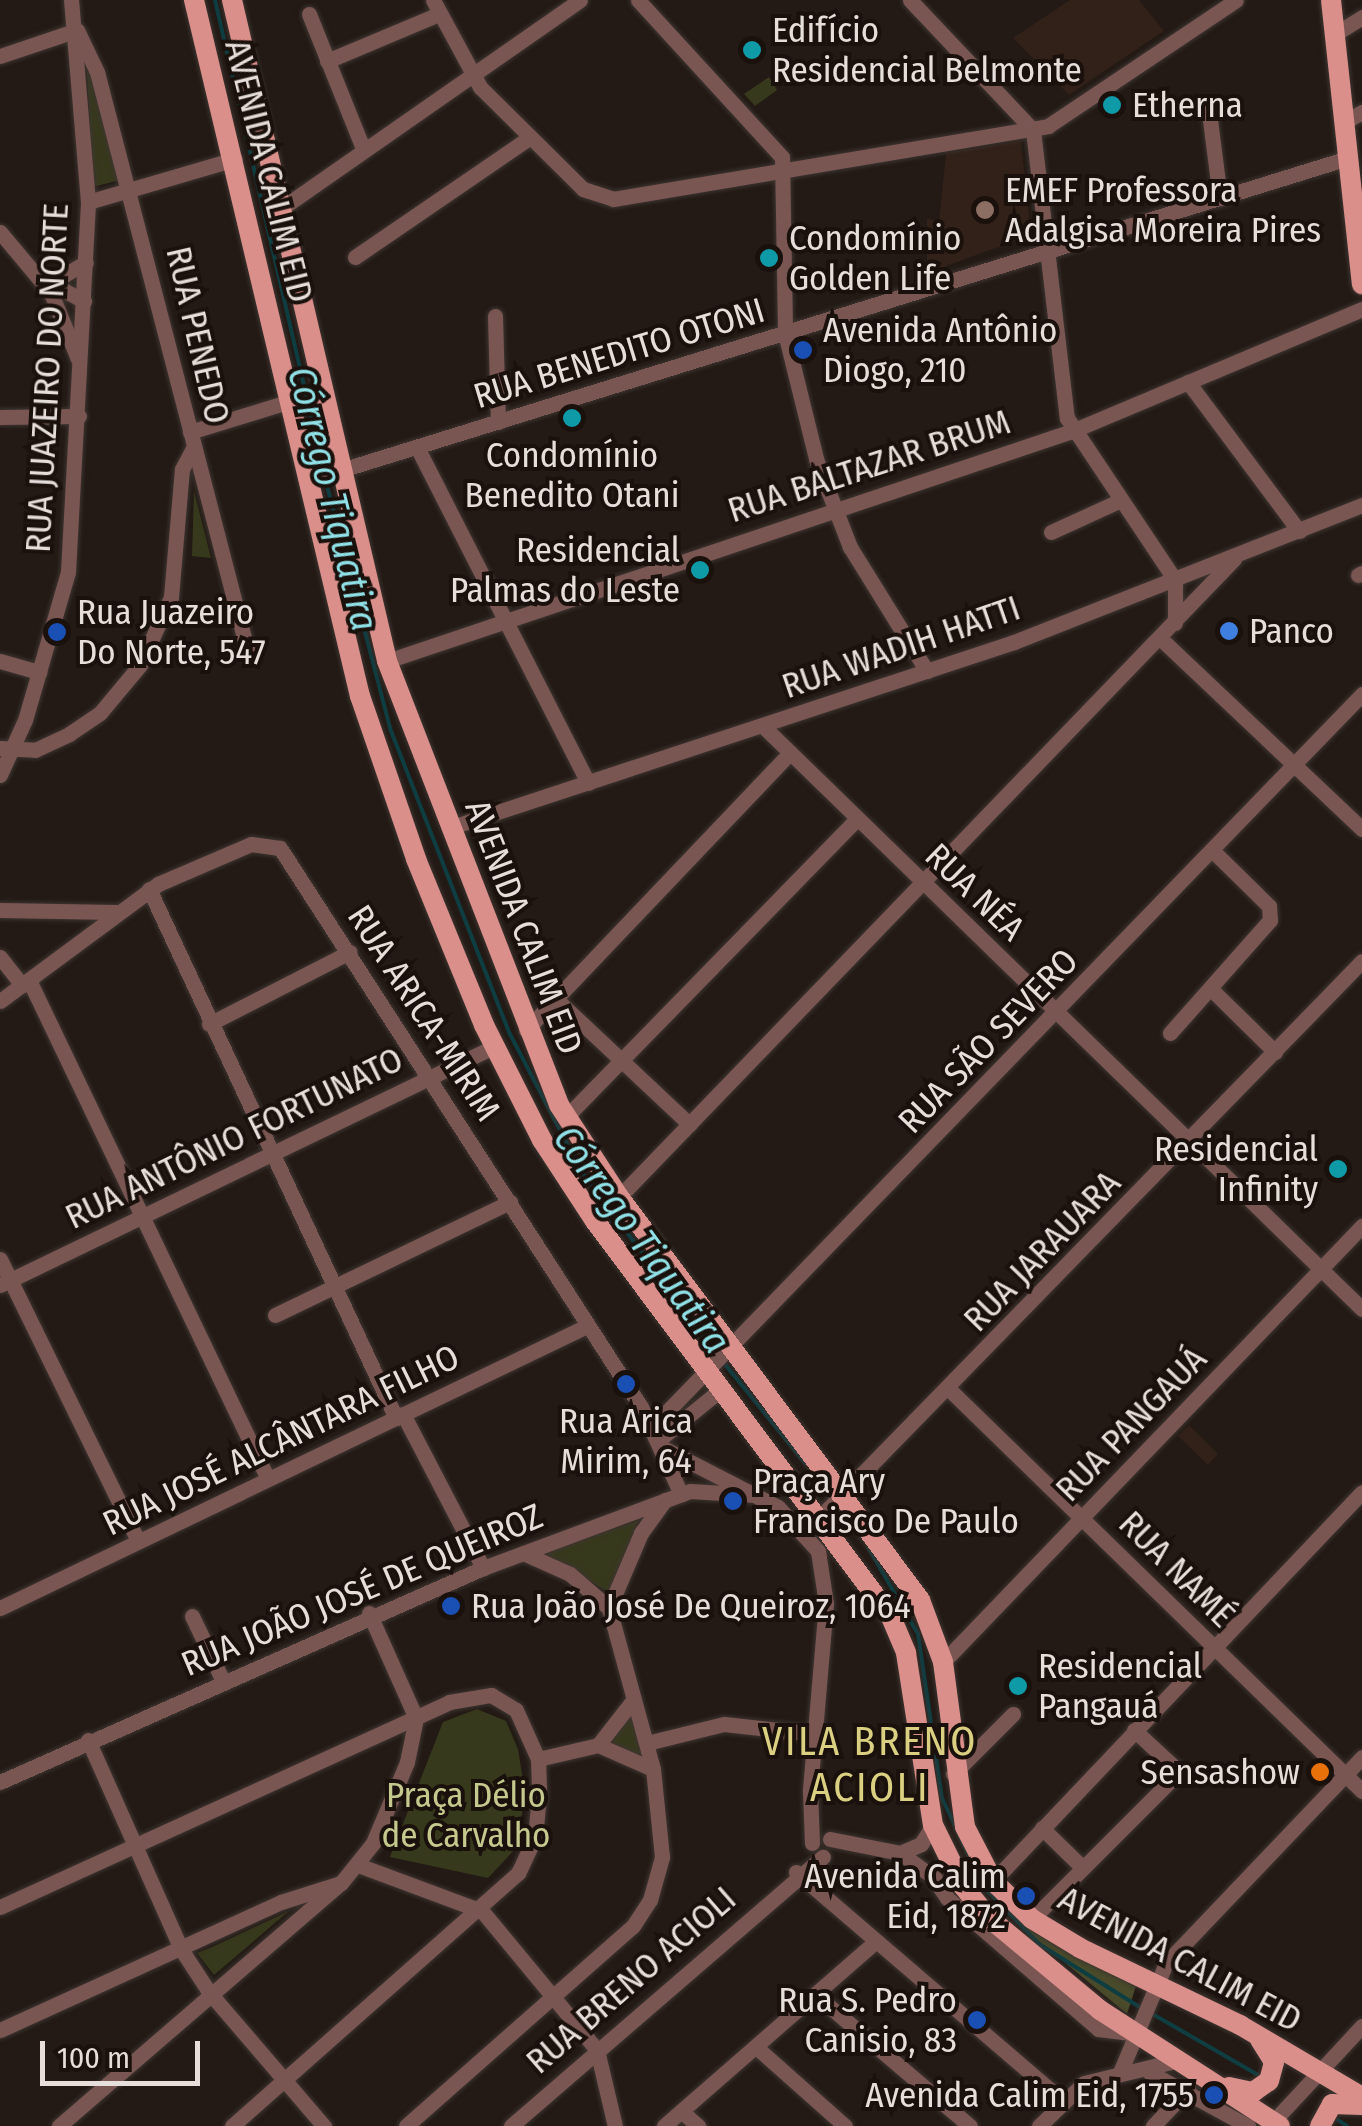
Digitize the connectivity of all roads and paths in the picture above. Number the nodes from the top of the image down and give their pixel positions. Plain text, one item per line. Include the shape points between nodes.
1 (71, 0) edge
2 (194, 0) edge
3 (232, 0) edge
4 (580, 0) edge
5 (638, 0) edge
6 (910, 0) edge
7 (1236, 0) edge
8 (1331, 0) edge
9 (436, 7) edge
10 (308, 14) dead end
11 (1362, 16) edge
12 (77, 30) junction
13 (1335, 34) junction
14 (0, 56) edge
15 (327, 61) junction
16 (470, 74) junction
17 (1209, 112) dead end
18 (1353, 117) edge
19 (1033, 130) junction
20 (530, 137) junction
21 (363, 148) junction
22 (235, 158) junction
23 (1348, 158) junction
24 (784, 167) junction
25 (132, 189) junction
26 (1220, 198) junction
27 (88, 202) junction
28 (279, 210) junction
29 (0, 232) edge
30 (1046, 247) junction
31 (355, 257) dead end
32 (86, 262) junction
33 (46, 280) junction
34 (1362, 284) edge
35 (59, 308) junction
36 (84, 309) junction
37 (1362, 309) edge
38 (496, 316) dead end
39 (785, 332) junction
40 (81, 370) junction
41 (1188, 382) junction
42 (291, 401) junction
43 (79, 416) junction
44 (0, 417) edge
45 (498, 422) junction
46 (1072, 431) junction
47 (191, 440) junction
48 (417, 447) junction
49 (325, 475) junction
50 (1121, 500) junction
51 (1362, 505) edge
52 (834, 510) junction
53 (1299, 531) junction
54 (1051, 532) dead end
55 (1237, 556) junction
56 (1175, 580) junction
57 (500, 620) junction
58 (1176, 623) junction
59 (1161, 639) junction
60 (249, 657) dead end
61 (0, 661) edge
62 (387, 661) junction
63 (928, 671) junction
64 (40, 672) junction
65 (1362, 694) edge
66 (763, 726) junction
67 (7, 750) edge
68 (789, 754) junction
69 (1295, 764) junction
70 (0, 775) edge
71 (588, 783) junction
72 (856, 819) junction
73 (452, 827) junction
74 (1362, 829) edge
75 (1213, 851) junction
76 (923, 884) junction
77 (149, 889) junction
78 (0, 910) edge
79 (116, 912) junction
80 (350, 952) junction
81 (0, 957) edge
82 (1362, 961) edge
83 (25, 982) junction
84 (1210, 989) junction
85 (556, 998) junction
86 (0, 1001) edge
87 (1058, 1012) junction
88 (209, 1024) junction
89 (526, 1030) junction
90 (1170, 1032) dead end
91 (494, 1046) junction
92 (1276, 1052) junction
93 (624, 1062) junction
94 (430, 1076) junction
95 (566, 1117) junction
96 (689, 1124) junction
97 (1191, 1140) junction
98 (270, 1154) junction
99 (620, 1197) junction
100 (510, 1202) junction
101 (139, 1218) junction
102 (1362, 1226) edge
103 (0, 1259) edge
104 (1321, 1268) junction
105 (5, 1283) edge
106 (335, 1287) junction
107 (1362, 1309) edge
108 (274, 1316) dead end
109 (588, 1326) junction
110 (721, 1366) junction
111 (950, 1390) junction
112 (400, 1416) junction
113 (659, 1438) junction
114 (268, 1479) junction
115 (1362, 1492) edge
116 (846, 1494) junction
117 (756, 1495) junction
118 (673, 1497) junction
119 (820, 1517) junction
120 (1082, 1518) junction
121 (138, 1541) junction
122 (523, 1553) junction
123 (482, 1568) junction
124 (2, 1601) edge
125 (609, 1608) junction
126 (370, 1613) junction
127 (192, 1616) dead end
128 (1214, 1647) junction
129 (943, 1662) junction
130 (222, 1679) junction
131 (634, 1698) junction
132 (1013, 1714) dead end
133 (416, 1718) junction
134 (1134, 1730) junction
135 (814, 1734) junction
136 (88, 1740) junction
137 (647, 1742) junction
138 (598, 1745) junction
139 (1362, 1756) edge
140 (538, 1758) junction
141 (653, 1769) junction
142 (953, 1774) junction
143 (1344, 1774) junction
144 (0, 1782) edge
145 (1362, 1791) edge
146 (933, 1825) junction
147 (1042, 1828) junction
148 (822, 1846) junction
149 (132, 1847) junction
150 (900, 1853) junction
151 (358, 1865) junction
152 (1082, 1868) junction
153 (929, 1872) junction
154 (796, 1876) junction
155 (992, 1881) junction
156 (341, 1882) junction
157 (0, 1907) edge
158 (482, 1910) junction
159 (988, 1917) junction
160 (1032, 1918) junction
161 (874, 1943) junction
162 (180, 1949) junction
163 (1152, 1989) junction
164 (208, 1992) junction
165 (816, 1995) junction
166 (555, 1996) junction
167 (1240, 2025) junction
168 (1362, 2026) edge
169 (1136, 2029) junction
170 (0, 2030) edge
171 (756, 2046) junction
172 (597, 2050) junction
173 (1176, 2061) junction
174 (1120, 2070) junction
175 (1320, 2070) junction
176 (1149, 2072) dead end
177 (284, 2081) junction
178 (1193, 2082) junction
179 (1362, 2097) edge
180 (1063, 2102) junction
181 (1362, 2105) edge
182 (682, 2112) junction
183 (1274, 2125) edge
184 (59, 2126) edge
185 (232, 2126) edge
186 (324, 2126) edge
187 (406, 2126) edge
188 (510, 2126) edge
189 (615, 2126) edge
190 (664, 2126) edge
191 (698, 2126) edge
192 (846, 2126) edge
193 (970, 2126) edge
194 (1039, 2126) edge
195 (1153, 2126) edge
196 (1248, 2126) edge
197 (1320, 2126) edge

1 - 12 street, RUA JUAZEIRO DO NORTE
2 - 22 main road, AVENIDA CALIM EID
3 - 28 main road, AVENIDA CALIM EID
4 - 16 street
5 - 24 street via 776,148
6 - 19 street
7 - 19 street
8 - 13 main road
9 - 15 street
9 - 16 street
10 - 15 street
11 - 13 street
12 - 14 street
12 - 25 street, RUA PENEDO via 98,72
12 - 27 street, RUA JUAZEIRO DO NORTE via 74,80
13 - 18 main road
15 - 21 street
16 - 20 street
16 - 21 street
17 - 26 street
18 - 23 main road
19 - 24 street
19 - 30 street
20 - 24 street via 582,189 601,198
20 - 31 street
21 - 28 street
22 - 25 street
22 - 42 main road, AVENIDA CALIM EID
23 - 26 street, RUA BENEDITO OTONI
23 - 34 main road
24 - 39 street
25 - 27 street
25 - 47 street, RUA PENEDO
26 - 30 street, RUA BENEDITO OTONI
27 - 32 street, RUA JUAZEIRO DO NORTE
28 - 49 main road, AVENIDA CALIM EID
29 - 33 street
30 - 39 street, RUA BENEDITO OTONI
30 - 46 street
32 - 33 street
32 - 36 street, RUA JUAZEIRO DO NORTE
33 - 35 street
33 - 36 street
35 - 36 street
35 - 40 street
36 - 40 street, RUA JUAZEIRO DO NORTE
37 - 41 street, RUA BALTAZAR BRUM
38 - 45 street
39 - 45 street, RUA BENEDITO OTONI
39 - 52 street
40 - 43 street, RUA JUAZEIRO DO NORTE
41 - 46 street, RUA BALTAZAR BRUM
41 - 53 street
42 - 47 street
42 - 49 main road, AVENIDA CALIM EID
43 - 44 street
43 - 64 street, RUA JUAZEIRO DO NORTE via 68,572
45 - 48 street, RUA BENEDITO OTONI
46 - 50 street
46 - 52 street, RUA BALTAZAR BRUM
47 - 60 street, RUA PENEDO
47 - 67 street via 182,469 171,596 140,665 100,713 70,734 35,750
48 - 49 street, RUA BENEDITO OTONI
48 - 57 street
49 - 62 main road, AVENIDA CALIM EID
49 - 91 main road, AVENIDA CALIM EID via 360,696 416,859
50 - 54 street
50 - 56 street
51 - 53 street, RUA WADIH HATTI
52 - 57 street, RUA BALTAZAR BRUM
52 - 63 street via 857,560
53 - 55 street, RUA WADIH HATTI
55 - 56 street, RUA WADIH HATTI
55 - 58 street
56 - 58 street
56 - 63 street, RUA WADIH HATTI
57 - 62 street, RUA BALTAZAR BRUM
57 - 71 street
58 - 59 street
59 - 69 street
59 - 76 street
61 - 64 street
62 - 73 main road, AVENIDA CALIM EID
63 - 66 street, RUA WADIH HATTI
64 - 67 street, RUA JUAZEIRO DO NORTE
65 - 69 street, RUA SÃO SEVERO
66 - 68 street, RUA NÉA
66 - 71 street, RUA WADIH HATTI
67 - 70 street, RUA JUAZEIRO DO NORTE
68 - 72 street, RUA NÉA
68 - 85 street
69 - 74 street
69 - 75 street, RUA SÃO SEVERO
71 - 73 street, RUA WADIH HATTI
72 - 76 street, RUA NÉA
72 - 93 street
73 - 89 main road, AVENIDA CALIM EID
75 - 84 street via 1272,913
75 - 87 street, RUA SÃO SEVERO
76 - 87 street, RUA NÉA
76 - 96 street
77 - 79 street, RUA ARICA-MIRIM
77 - 80 street, RUA ARICA-MIRIM via 238,849 272,844 287,855
77 - 88 street
78 - 79 street
79 - 83 street, RUA ARICA-MIRIM
80 - 88 street
80 - 94 street, RUA ARICA-MIRIM
81 - 83 street
82 - 92 street, RUA JARAUARA
83 - 86 street, RUA ARICA-MIRIM
83 - 101 street
84 - 90 street
84 - 92 street
85 - 89 street
85 - 93 street
87 - 97 street, RUA NÉA
87 - 110 street, RUA SÃO SEVERO
88 - 98 street
89 - 95 main road, AVENIDA CALIM EID
91 - 94 street, RUA ANTÔNIO FORTUNATO
91 - 110 main road, AVENIDA CALIM EID via 572,1188
92 - 97 street, RUA JARAUARA
93 - 95 street
93 - 96 street
94 - 98 street, RUA ANTÔNIO FORTUNATO
94 - 100 street, RUA ARICA-MIRIM
95 - 99 main road, AVENIDA CALIM EID
96 - 99 street
97 - 104 street, RUA NÉA
97 - 111 street, RUA JARAUARA
98 - 101 street, RUA ANTÔNIO FORTUNATO
98 - 106 street
99 - 110 main road, AVENIDA CALIM EID
100 - 106 street
100 - 109 street, RUA ARICA-MIRIM
101 - 105 street, RUA ANTÔNIO FORTUNATO
101 - 114 street
102 - 104 street, RUA PANGAUÁ
103 - 105 street
104 - 107 street, RUA NÉA
104 - 120 street, RUA PANGAUÁ
105 - 121 street
106 - 108 street
106 - 112 street
109 - 112 street, RUA JOSÉ ALCÂNTARA FILHO
109 - 113 street, RUA ARICA-MIRIM
110 - 113 street, RUA SÃO SEVERO
110 - 116 main road, AVENIDA CALIM EID
110 - 119 main road, AVENIDA CALIM EID
111 - 116 street, RUA JARAUARA
111 - 120 street, RUA NAMÉ
112 - 114 street, RUA JOSÉ ALCÂNTARA FILHO
112 - 123 street
113 - 117 street
113 - 118 street, RUA ARICA-MIRIM
114 - 121 street, RUA JOSÉ ALCÂNTARA FILHO
115 - 128 street
116 - 119 street, RUA JARAUARA
116 - 129 main road, AVENIDA CALIM EID via 920,1600
117 - 118 street, RUA JOÃO JOSÉ DE QUEIROZ via 714,1488
117 - 135 street via 796,1521 815,1543 824,1568
118 - 122 street, RUA JOÃO JOSÉ DE QUEIROZ
118 - 125 street via 641,1533
119 - 146 main road, AVENIDA CALIM EID via 874,1586 900,1636
120 - 128 street, RUA NAMÉ
120 - 129 street, RUA PANGAUÁ
121 - 124 street, RUA JOSÉ ALCÂNTARA FILHO
122 - 123 street, RUA JOÃO JOSÉ DE QUEIROZ
122 - 125 street via 570,1574
123 - 126 street, RUA JOÃO JOSÉ DE QUEIROZ
125 - 131 street
126 - 130 street, RUA JOÃO JOSÉ DE QUEIROZ
126 - 133 street
127 - 130 street
128 - 134 street
128 - 143 street, RUA NAMÉ
129 - 142 main road, AVENIDA CALIM EID
130 - 136 street, RUA JOÃO JOSÉ DE QUEIROZ
131 - 137 street
131 - 138 street
132 - 142 street
133 - 140 street via 464,1696 492,1695 516,1710
133 - 149 street
133 - 151 street via 398,1786
134 - 147 street
134 - 152 street via 1174,1774
135 - 137 street via 724,1724
135 - 148 street via 811,1810
136 - 144 street, RUA JOÃO JOSÉ DE QUEIROZ
136 - 149 street
137 - 141 street
138 - 140 street
138 - 141 street
139 - 143 street
140 - 158 street via 532,1846 518,1873
141 - 166 street via 664,1837 650,1900 633,1926
142 - 155 main road, AVENIDA CALIM EID via 965,1827
143 - 145 street, RUA NAMÉ
143 - 163 street via 1166,1963
146 - 150 street via 921,1844
146 - 159 main road, AVENIDA CALIM EID via 956,1874
147 - 152 street
147 - 155 street
148 - 150 street
148 - 154 street, RUA BRENO ACIOLI
149 - 157 street
149 - 162 street
150 - 153 street
151 - 156 street
151 - 158 street
152 - 160 street
153 - 159 street
153 - 169 street via 948,1898 1098,2028
154 - 161 street
154 - 172 street, RUA BRENO ACIOLI
155 - 160 main road, AVENIDA CALIM EID
156 - 162 street
156 - 164 street
158 - 166 street
158 - 177 street
159 - 169 main road, AVENIDA CALIM EID
160 - 163 main road, AVENIDA CALIM EID
161 - 165 street
161 - 180 street
162 - 164 street
162 - 170 street
163 - 167 main road, AVENIDA CALIM EID
163 - 169 street
164 - 177 street
164 - 184 street
165 - 171 street
165 - 193 street
166 - 172 street
166 - 187 street
167 - 175 main road, AVENIDA CALIM EID
167 - 178 main road via 1271,2054 1270,2081 1245,2092
168 - 175 street
169 - 173 main road, AVENIDA CALIM EID
169 - 174 street
171 - 182 street
171 - 192 street
172 - 188 street, RUA BRENO ACIOLI
172 - 189 street
173 - 174 street
173 - 178 main road, AVENIDA CALIM EID
174 - 180 street via 1084,2083
175 - 179 main road, AVENIDA CALIM EID
175 - 183 street
176 - 178 street
177 - 185 street
177 - 186 street
178 - 183 main road, AVENIDA CALIM EID
178 - 195 street
178 - 196 street
180 - 194 street
181 - 197 main road via 1332,2104
182 - 190 street
182 - 191 street

